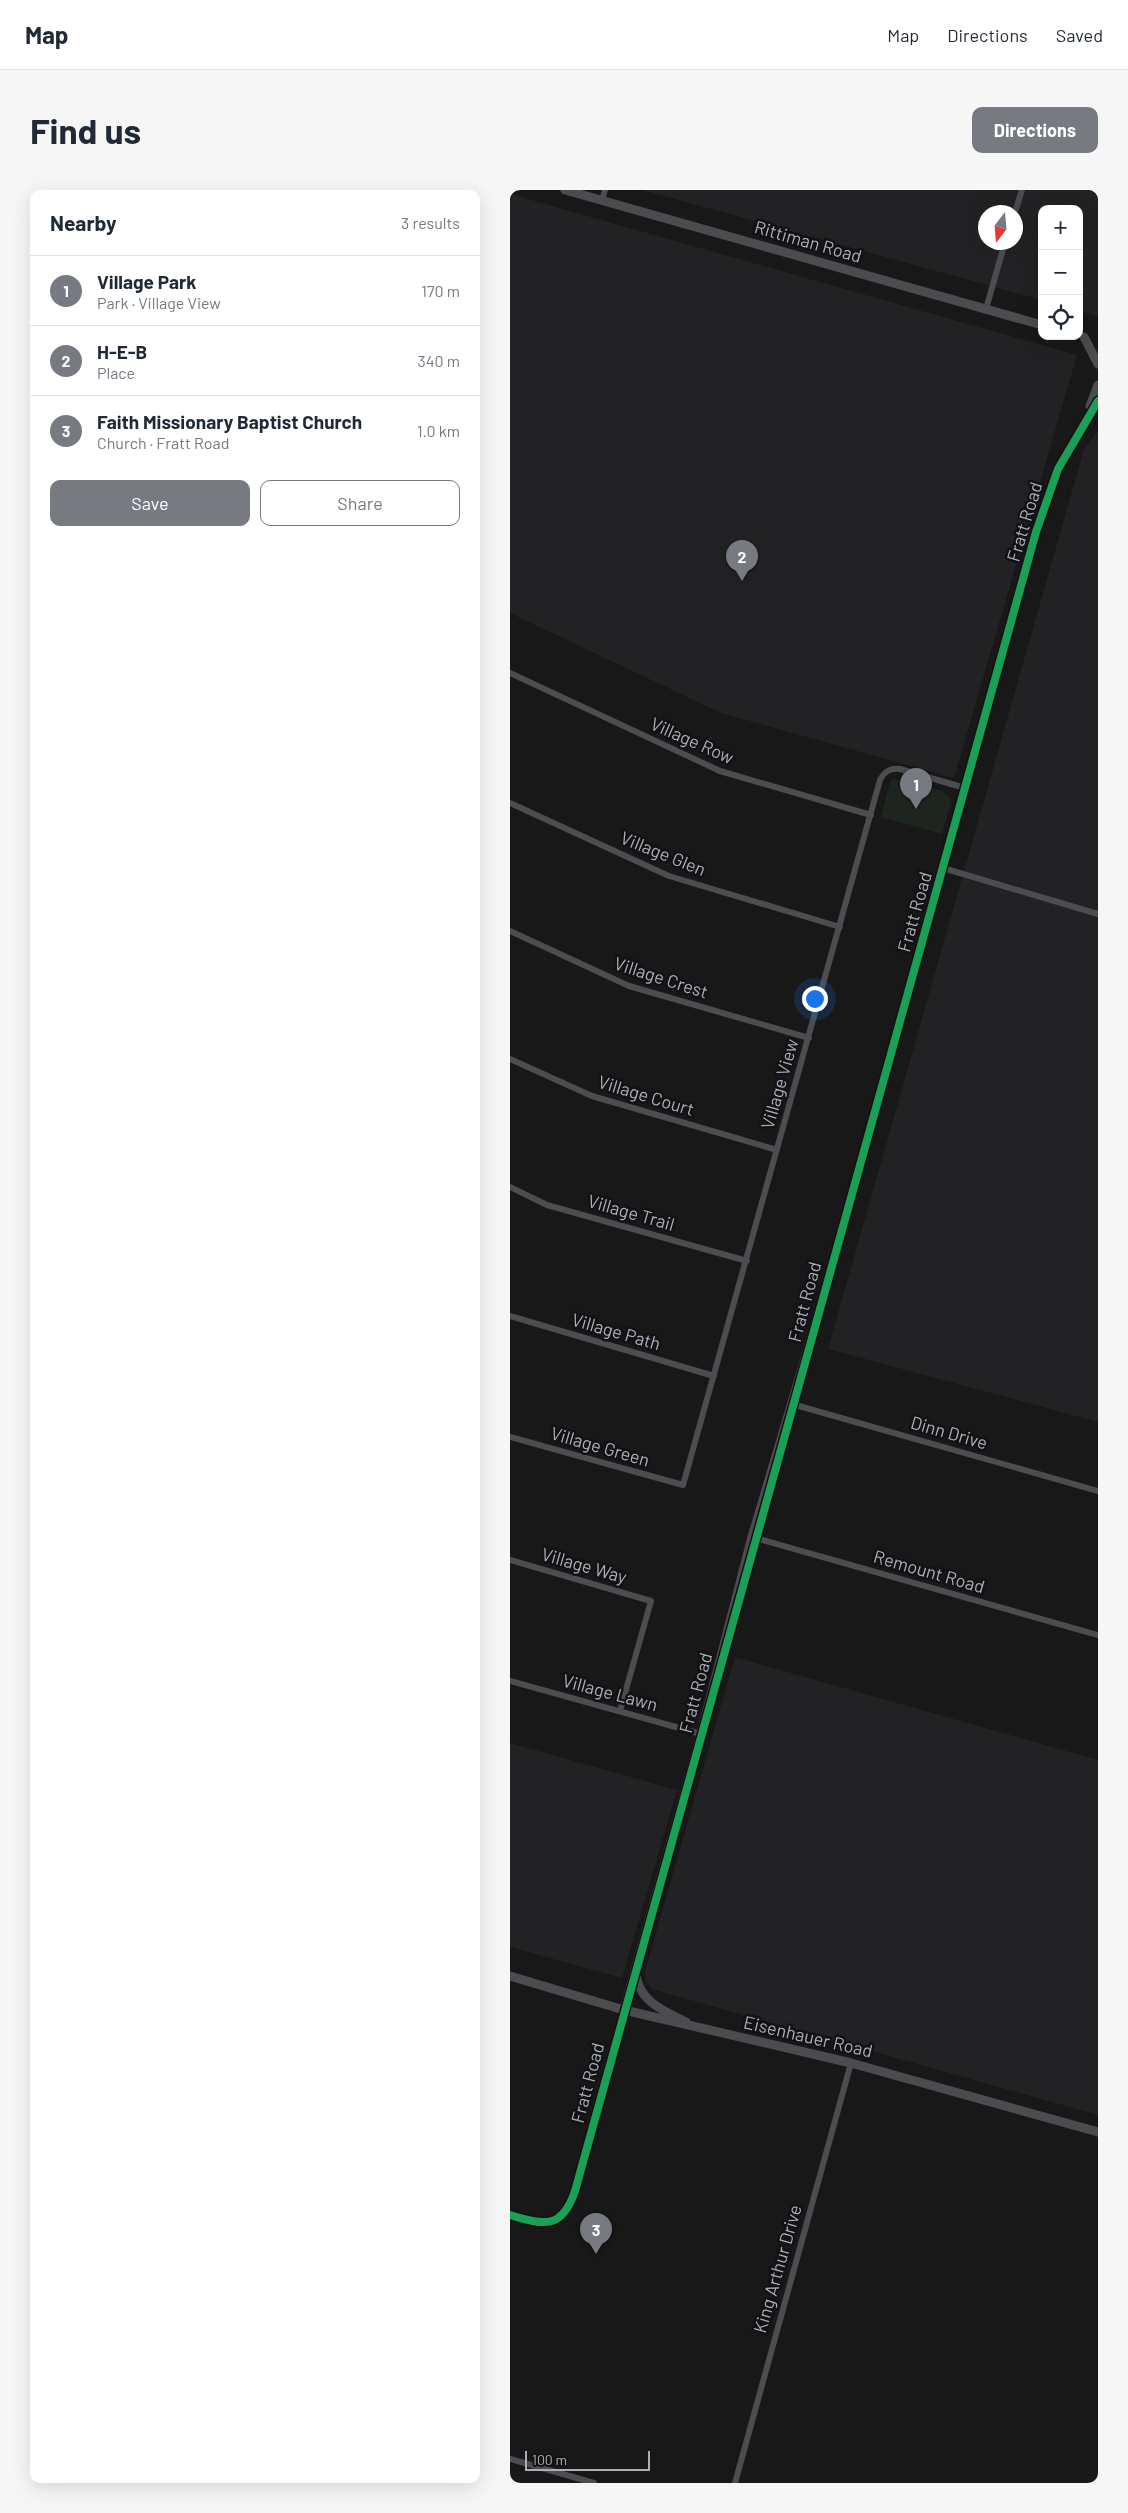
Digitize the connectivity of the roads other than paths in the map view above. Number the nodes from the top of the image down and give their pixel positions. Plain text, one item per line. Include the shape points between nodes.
1 (565, 190) edge
2 (605, 190) edge
3 (1022, 190) edge
4 (602, 200) junction
5 (1017, 205) edge
6 (1003, 250) edge
7 (986, 309) junction
8 (1038, 324) edge
9 (1083, 336) edge
10 (1083, 338) edge
11 (1098, 341) edge
12 (1098, 364) edge
13 (1098, 385) edge
14 (1098, 401) edge
15 (1083, 425) junction
16 (510, 672) edge
17 (965, 788) junction
18 (510, 803) edge
19 (871, 815) junction
20 (943, 868) junction
21 (1098, 914) edge
22 (840, 927) junction
23 (510, 931) edge
24 (809, 1038) junction
25 (510, 1059) edge
26 (777, 1150) junction
27 (510, 1188) edge
28 (747, 1261) junction
29 (510, 1316) edge
30 (714, 1376) junction
31 (792, 1404) junction
32 (510, 1438) edge
33 (683, 1485) joint
34 (1098, 1491) edge
35 (752, 1537) junction
36 (510, 1560) edge
37 (1098, 1635) edge
38 (510, 1681) edge
39 (620, 1711) junction
40 (701, 1734) junction
41 (636, 1968) junction
42 (510, 1976) edge
43 (624, 2010) junction
44 (707, 2031) junction
45 (851, 2063) junction
46 (1098, 2132) edge
47 (510, 2215) edge
48 (510, 2459) edge
49 (594, 2483) edge
50 (735, 2483) edge

1 - 4 street, Rittiman Road
2 - 4 street
3 - 5 street
4 - 7 street, Rittiman Road
6 - 7 street
7 - 8 street, Rittiman Road
9 - 11 street
10 - 12 street
13 - 15 street
14 - 15 street, Fratt Road
15 - 17 street, Fratt Road via 1058,469 1044,507
16 - 19 street, Village Row via 720,772
17 - 19 street, Village View via 890,769 880,780
17 - 20 street, Fratt Road
18 - 22 street, Village Glen via 668,876
19 - 22 street, Village View
20 - 21 street
20 - 31 street, Fratt Road
22 - 24 street, Village View
23 - 24 street, Village Crest via 629,986
24 - 26 street, Village View
25 - 26 street, Village Court via 592,1096
26 - 28 street, Village View
27 - 28 street, Village Trail via 547,1205
28 - 30 street, Village View
29 - 30 street, Village Path
30 - 33 street, Village View
31 - 34 street, Dinn Drive
31 - 35 street, Fratt Road
32 - 33 street, Village Green
35 - 37 street, Remount Road
35 - 40 street, Fratt Road
36 - 39 street, Village Way via 651,1601
38 - 39 street, Village Lawn
39 - 40 street, Village Lawn
40 - 41 street, Fratt Road
41 - 43 street, Fratt Road
41 - 44 street via 638,1985 650,2002
42 - 43 street, Eisenhauer Road
43 - 44 street, Eisenhauer Road
43 - 47 street, Fratt Road via 570,2206 560,2218 537,2223
44 - 45 street, Eisenhauer Road
45 - 46 street, Eisenhauer Road
45 - 50 street, King Arthur Drive
48 - 49 street

